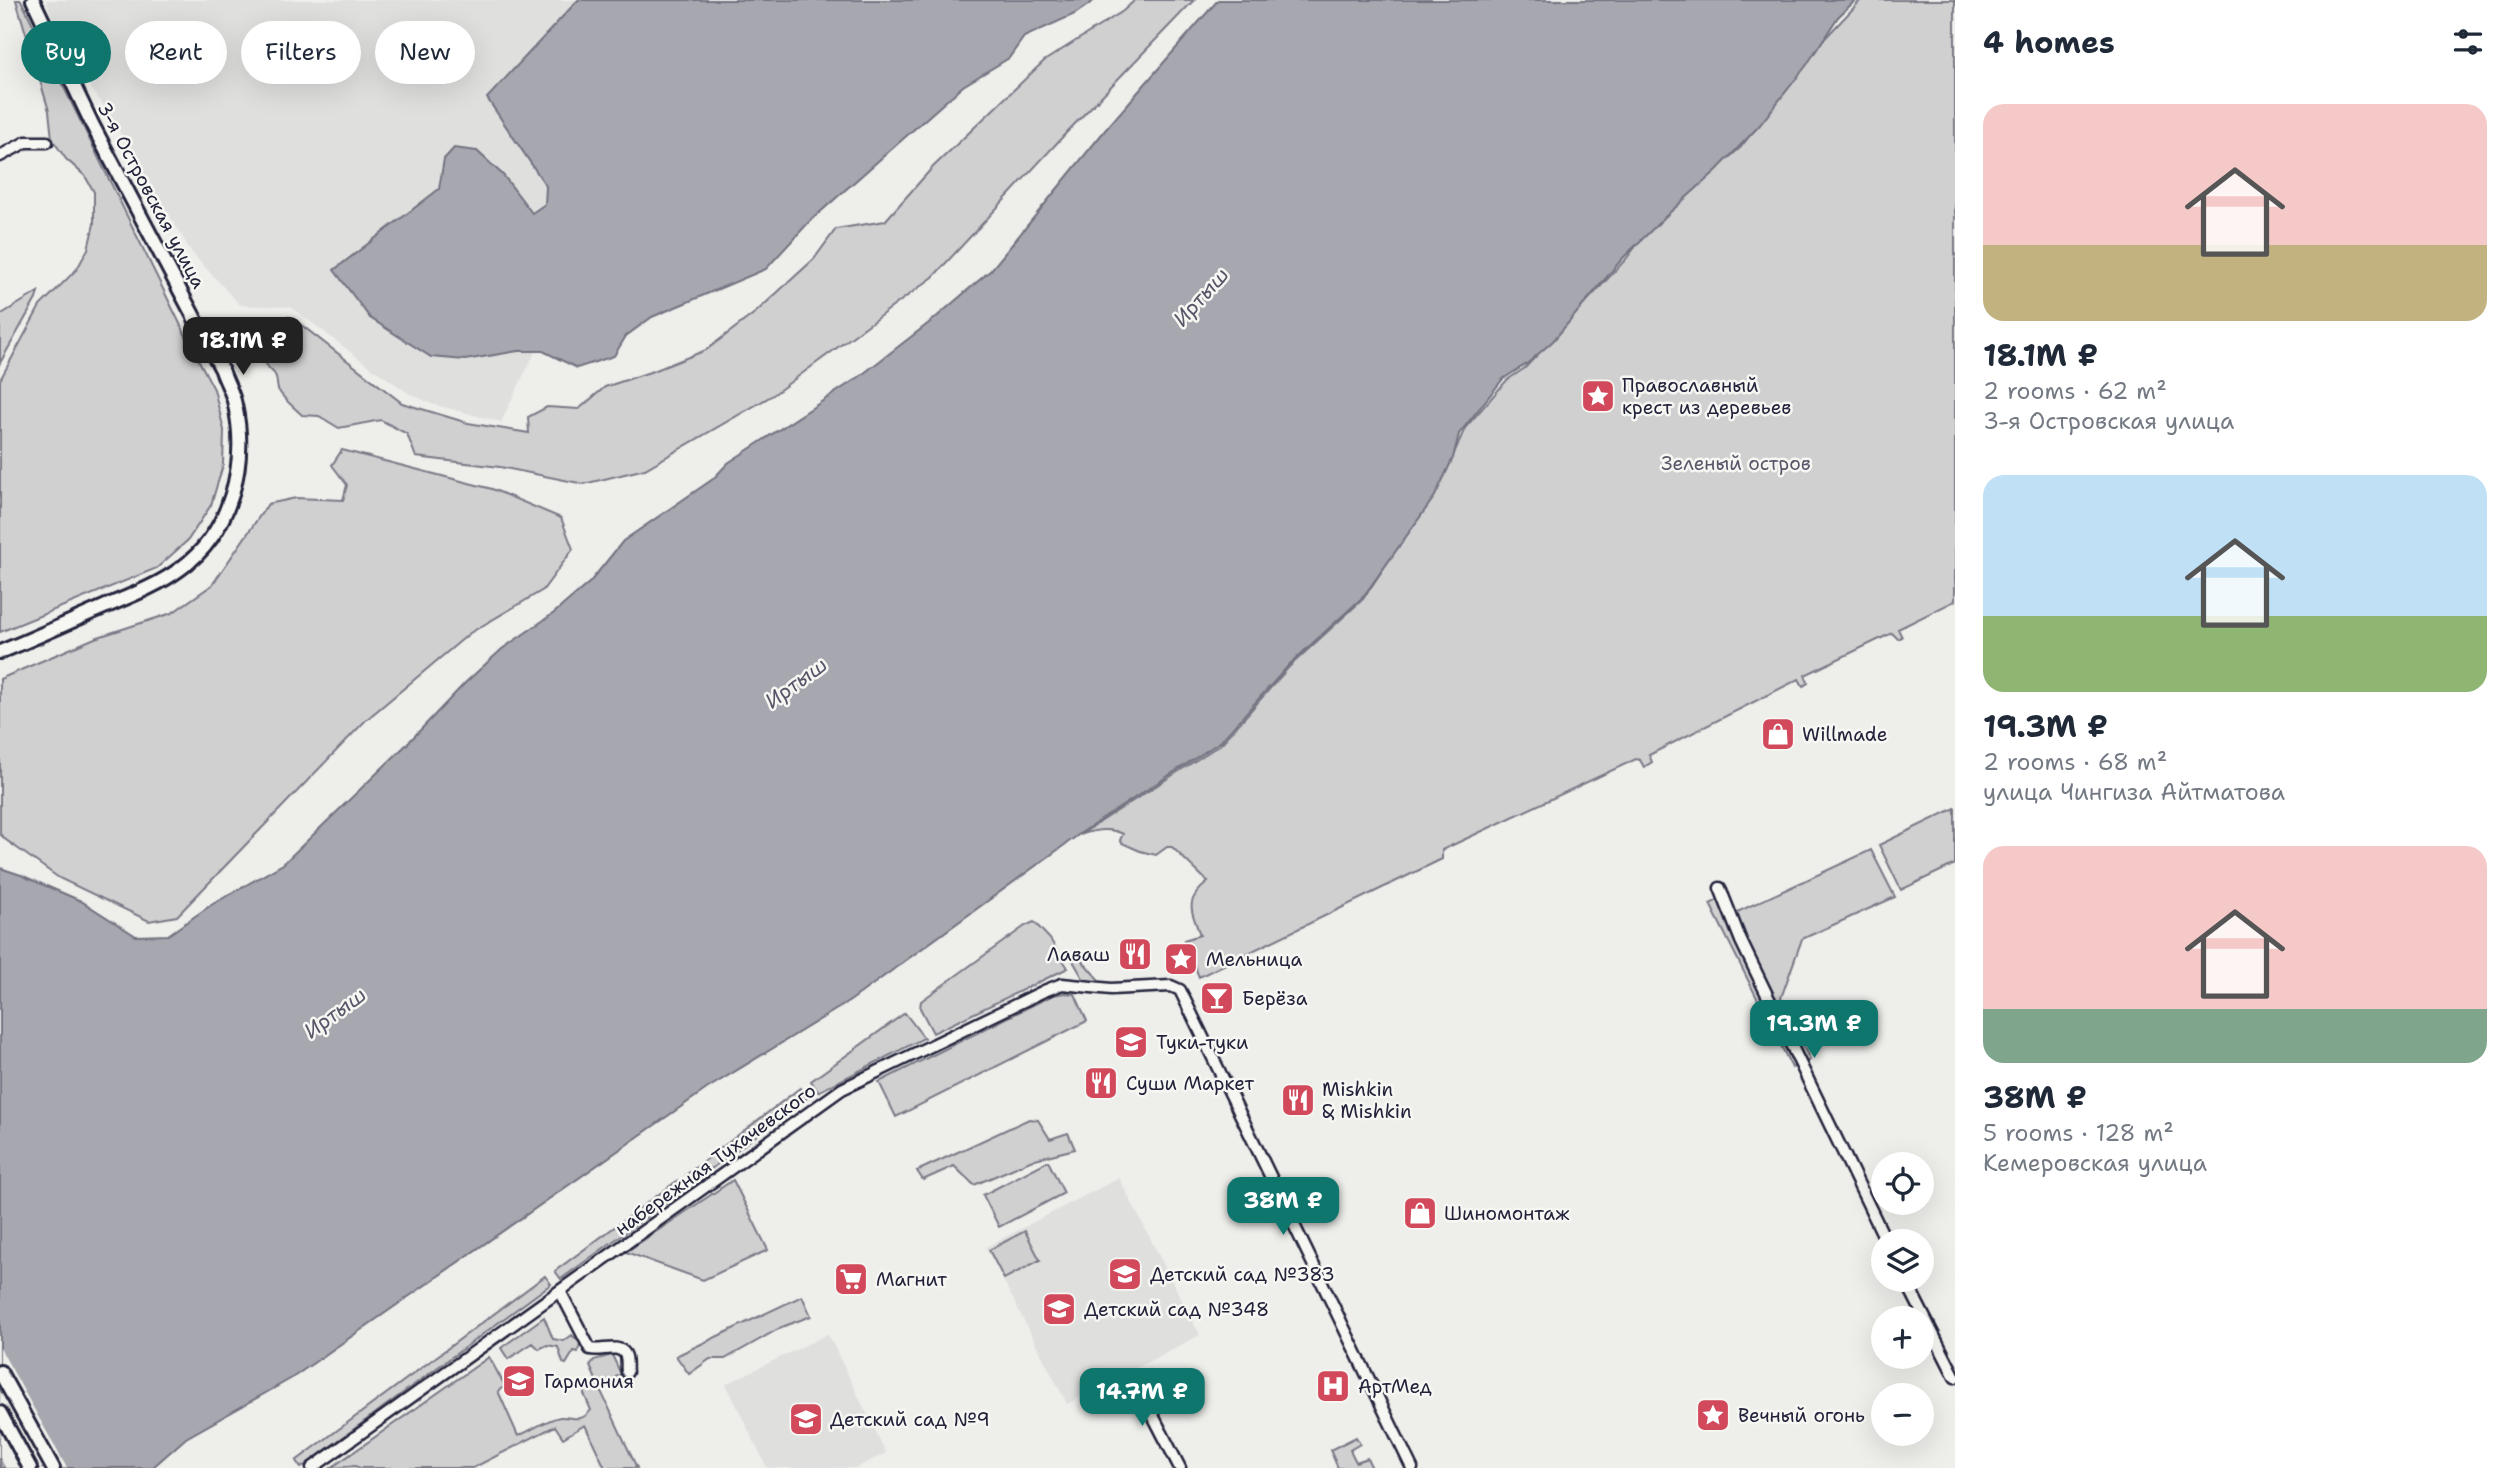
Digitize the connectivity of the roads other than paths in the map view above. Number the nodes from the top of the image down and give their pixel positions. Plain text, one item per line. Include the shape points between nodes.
1 (33, 0) edge
2 (47, 142) dead end
3 (0, 156) edge
4 (0, 652) edge
5 (1720, 888) dead end
6 (1880, 1229) edge
7 (560, 1291) junction
8 (1912, 1292) edge
9 (0, 1372) edge
10 (628, 1372) dead end
11 (1955, 1377) edge
12 (1147, 1382) dead end
13 (0, 1413) edge
14 (30, 1468) edge
15 (53, 1468) edge
16 (312, 1468) edge
17 (1180, 1468) edge
18 (1412, 1468) edge

1 - 4 main road, 3-я Островская улица via 93,126 222,370 235,403 240,457 219,526 182,568 153,586
2 - 3 street via 26,142
5 - 6 street via 1741,941
7 - 10 street via 590,1349 620,1350
7 - 16 street, набережная Тухачевского
7 - 18 street, набережная Тухачевского via 842,1089 1062,984 1111,989 1171,986 1180,990
8 - 11 street
9 - 15 main road
12 - 17 street via 1147,1404
13 - 14 main road

